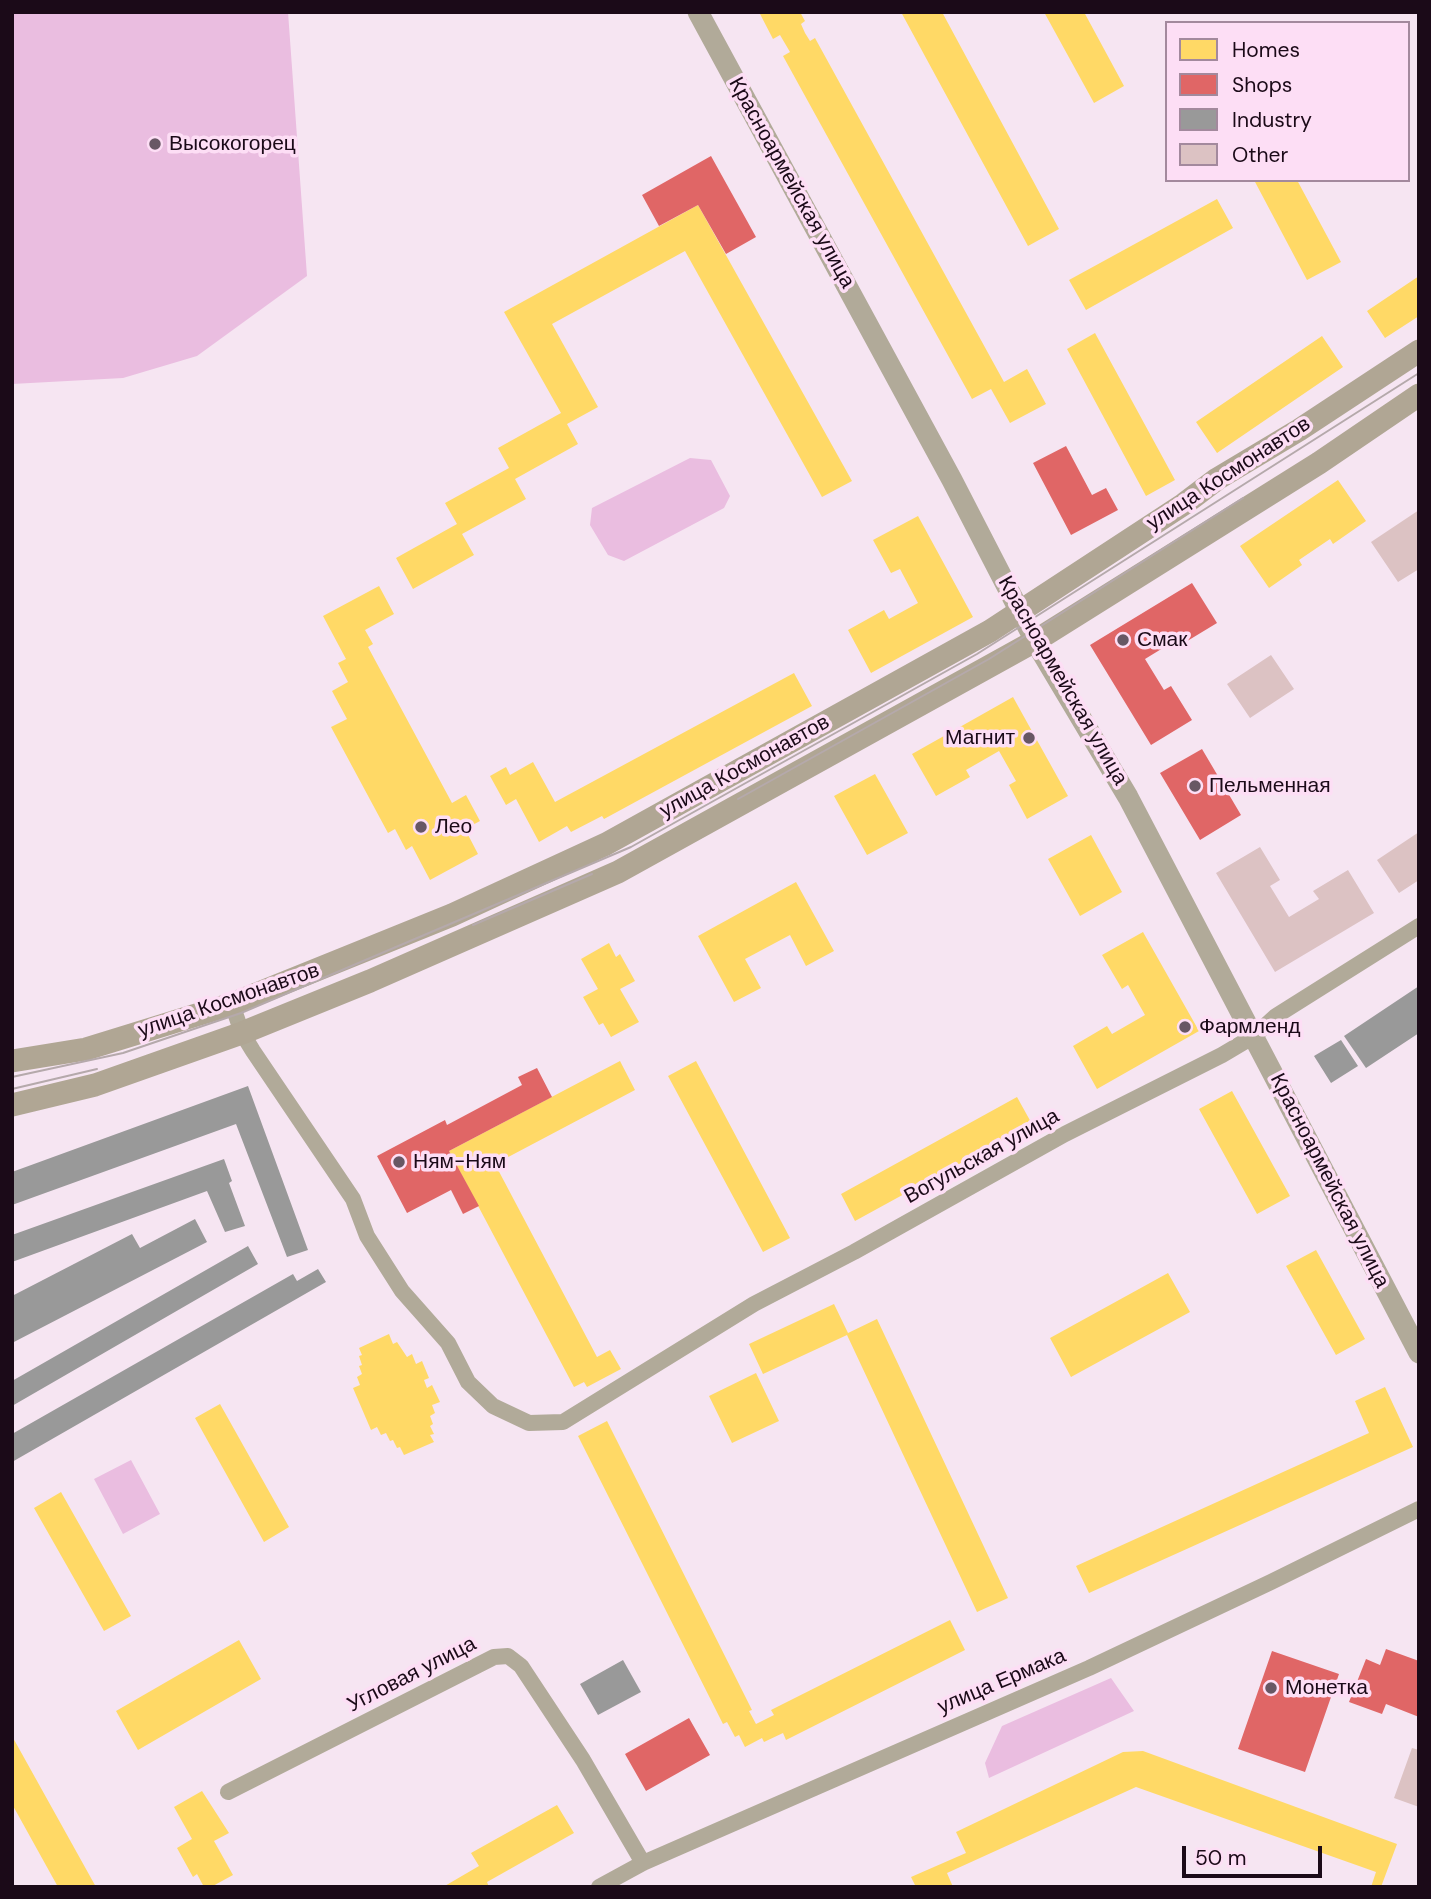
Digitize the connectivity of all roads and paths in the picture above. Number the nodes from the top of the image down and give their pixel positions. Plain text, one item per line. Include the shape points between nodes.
1 (698, 12) edge
2 (1419, 351) edge
3 (1419, 395) edge
4 (1020, 612) junction
5 (1035, 641) junction
6 (1419, 926) edge
7 (232, 1004) junction
8 (242, 1033) junction
9 (1254, 1036) junction
10 (12, 1061) edge
11 (12, 1104) edge
12 (1419, 1353) edge
13 (1419, 1509) edge
14 (228, 1792) dead end
15 (643, 1863) junction
16 (599, 1887) edge

1 - 4 street, Красноармейская улица
2 - 4 main road, улица Космонавтов
3 - 5 main road, улица Космонавтов
4 - 5 street, Красноармейская улица
4 - 7 main road, улица Космонавтов via 606,844 452,915
5 - 8 main road, улица Космонавтов via 618,872
5 - 9 street, Красноармейская улица via 1128,797
6 - 9 street, Вогульская улица via 1276,1016
7 - 8 street
7 - 10 main road, улица Космонавтов via 86,1049
8 - 9 street, Вогульская улица via 353,1199 367,1236 402,1291 448,1343 468,1381 493,1406 529,1423 563,1422 754,1304
8 - 11 main road, улица Космонавтов via 95,1085
9 - 12 street, Красноармейская улица
13 - 15 street, улица Ермака via 1089,1668
14 - 15 street, Угловая улица via 494,1657 508,1656 521,1666 583,1760
15 - 16 street, улица Ермака

